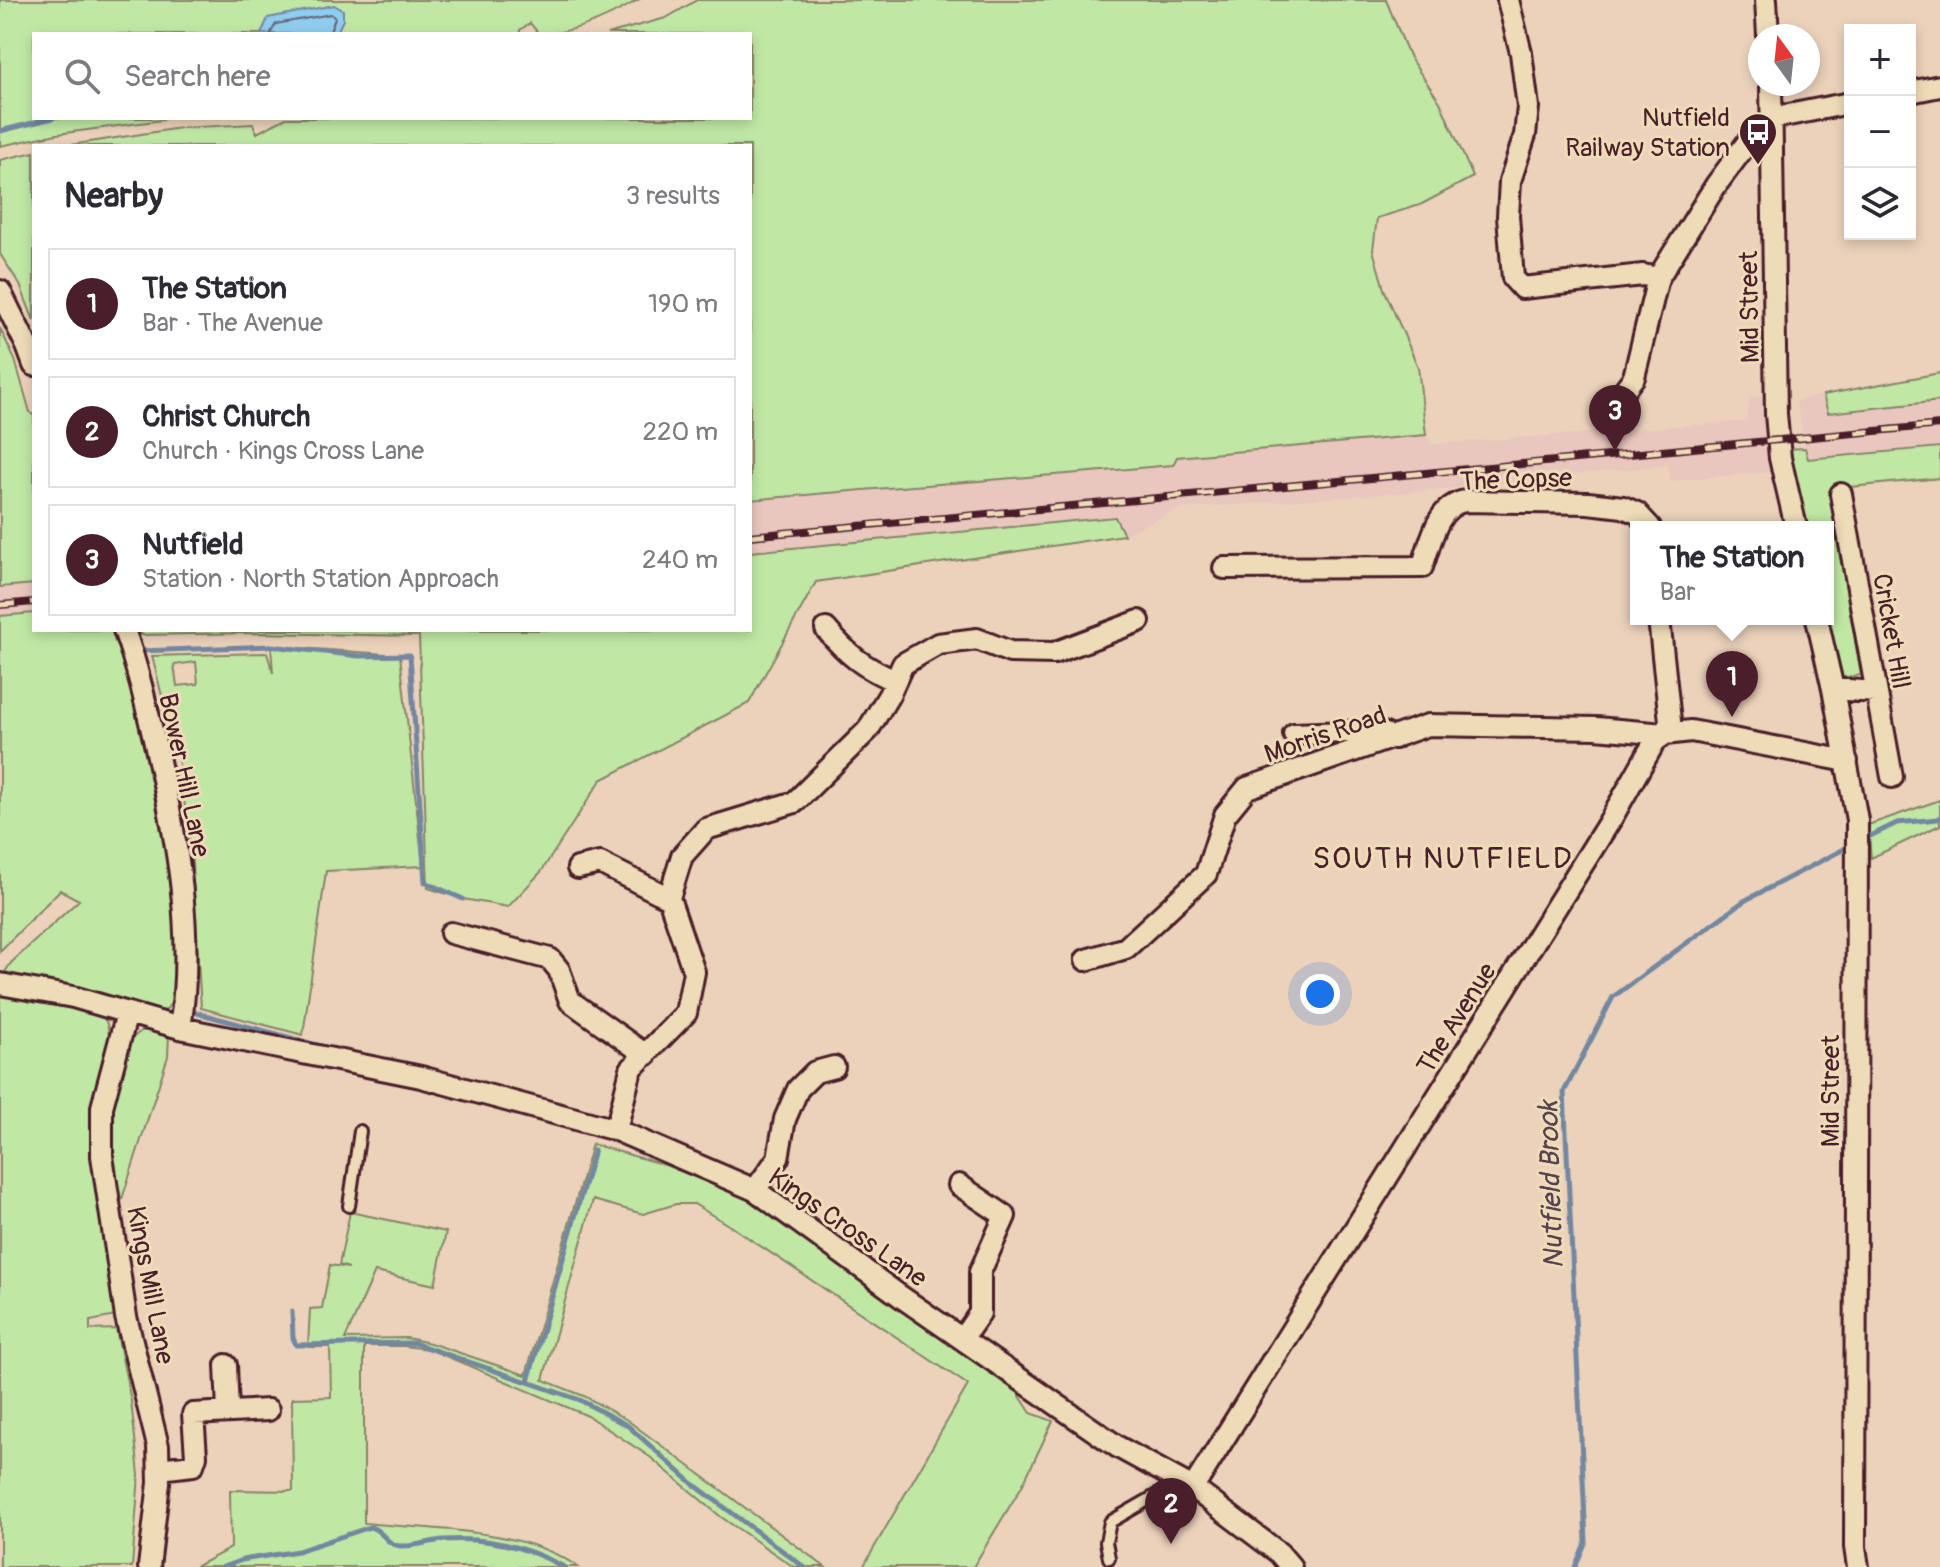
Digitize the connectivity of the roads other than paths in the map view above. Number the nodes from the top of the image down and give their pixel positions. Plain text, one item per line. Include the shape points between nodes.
1 (1508, 0) edge
2 (1766, 0) edge
3 (1767, 24) edge
4 (1940, 86) edge
5 (1916, 91) edge
6 (1772, 96) edge
7 (1844, 104) edge
8 (1773, 118) junction
9 (1658, 278) junction
10 (0, 291) edge
11 (32, 361) edge
12 (1610, 409) dead end
13 (1841, 494) dead end
14 (1644, 521) edge
15 (1795, 521) edge
16 (1224, 568) dead end
17 (1139, 621) dead end
18 (1660, 625) edge
19 (1818, 625) edge
20 (826, 629) dead end
21 (125, 632) edge
22 (895, 681) junction
23 (1833, 689) junction
24 (1876, 692) junction
25 (1294, 734) dead end
26 (1665, 734) junction
27 (1394, 738) junction
28 (1847, 761) junction
29 (1892, 777) dead end
30 (578, 868) dead end
31 (669, 898) junction
32 (451, 933) dead end
33 (1086, 960) dead end
34 (0, 984) edge
35 (127, 1013) junction
36 (180, 1028) junction
37 (646, 1055) junction
38 (834, 1067) dead end
39 (616, 1130) junction
40 (360, 1131) dead end
41 (959, 1185) dead end
42 (755, 1190) junction
43 (349, 1206) dead end
44 (962, 1339) junction
45 (226, 1365) dead end
46 (268, 1410) dead end
47 (228, 1412) junction
48 (159, 1469) junction
49 (1184, 1484) junction
50 (1109, 1558) dead end
51 (149, 1567) edge
52 (1291, 1567) edge
53 (1858, 1567) edge

1 - 9 street via 1528,107 1510,181 1513,278 1522,288 1643,275
2 - 3 street
4 - 5 street
6 - 8 street, Mid Street
7 - 8 street
8 - 9 street via 1716,185
8 - 15 street, Mid Street via 1776,414
9 - 12 street via 1634,377
10 - 11 street
13 - 24 street, Cricket Hill
14 - 16 street, The Copse via 1623,507 1588,503 1465,501 1446,509 1422,567
17 - 22 street via 1054,653 1010,652 977,639 938,644 903,664
18 - 26 street via 1670,721
19 - 23 street, Mid Street
20 - 22 street via 850,657
21 - 36 street, Bower Hill Lane via 175,832 186,944
22 - 31 street via 868,730 795,802 706,829 682,856
23 - 24 street
23 - 28 street, Mid Street
24 - 29 street, Cricket Hill
25 - 27 street via 1371,731
26 - 27 street, Morris Road via 1428,725
26 - 28 street via 1691,731
26 - 49 street, The Avenue via 1655,741 1611,819
27 - 33 street, Morris Road via 1247,788 1225,815 1206,874 1126,948
28 - 53 street, Mid Street via 1857,820
30 - 31 street via 600,863
31 - 37 street via 694,972 686,1013
32 - 37 street via 550,959 570,1001
34 - 35 street, Kings Cross Lane
35 - 36 street, Kings Cross Lane
35 - 48 street, Kings Mill Lane via 102,1107 102,1156 126,1317 156,1434
36 - 39 street, Kings Cross Lane via 407,1074
37 - 39 street via 631,1069
38 - 42 street via 815,1072 798,1089 785,1119 778,1158
39 - 42 street, Kings Cross Lane
40 - 43 lane
41 - 44 street via 1005,1216 980,1272 980,1313
42 - 44 street, Kings Cross Lane
44 - 49 street, Kings Cross Lane via 1118,1447
45 - 47 street
46 - 47 street
47 - 48 street via 184,1415 196,1456 193,1465
48 - 51 street, Kings Mill Lane
49 - 50 lane via 1110,1522
49 - 52 street, Kings Cross Lane

